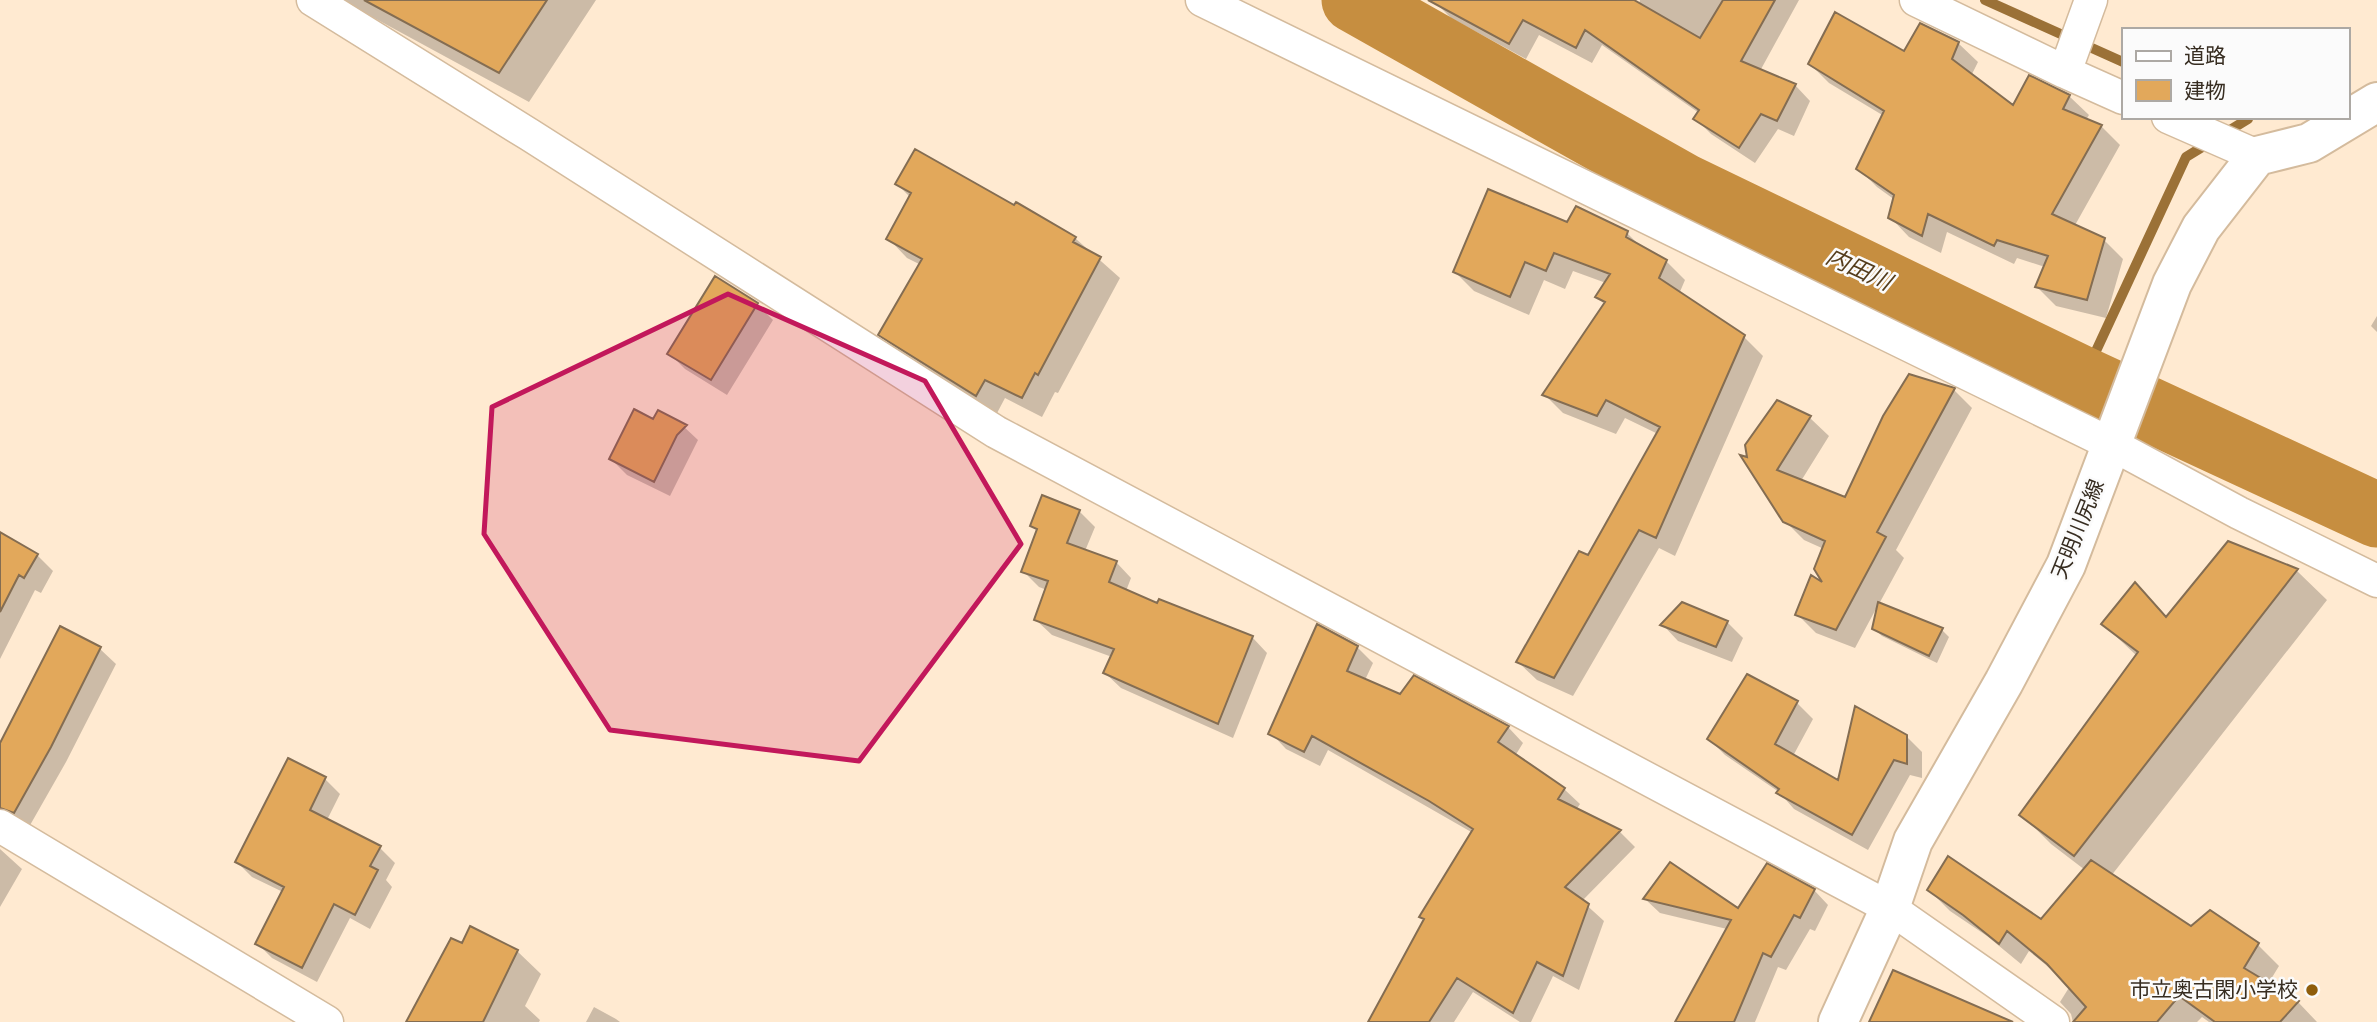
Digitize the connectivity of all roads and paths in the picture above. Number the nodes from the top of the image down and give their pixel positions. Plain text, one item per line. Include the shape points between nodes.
1 (313, 0) edge
2 (1202, 0) edge
3 (1916, 0) edge
4 (2091, 0) edge
5 (2065, 72) junction
6 (2122, 97) edge
7 (2377, 102) edge
8 (2173, 119) edge
9 (2349, 119) edge
10 (2349, 119) edge
11 (2257, 156) junction
12 (2114, 436) junction
13 (2377, 581) edge
14 (0, 826) edge
15 (1890, 908) junction
16 (327, 1022) edge
17 (1838, 1022) edge
18 (2053, 1022) edge

1 - 15 street via 996,432
2 - 12 street
3 - 5 street
4 - 5 street
5 - 6 street
7 - 9 main road
8 - 11 street
10 - 11 main road via 2309,143
11 - 12 main road, 天明川尻線 via 2201,228 2172,284
12 - 13 street via 2239,513
12 - 15 main road, 天明川尻線 via 2066,565 1913,841
14 - 16 street
15 - 17 main road, 天明川尻線
15 - 18 street

